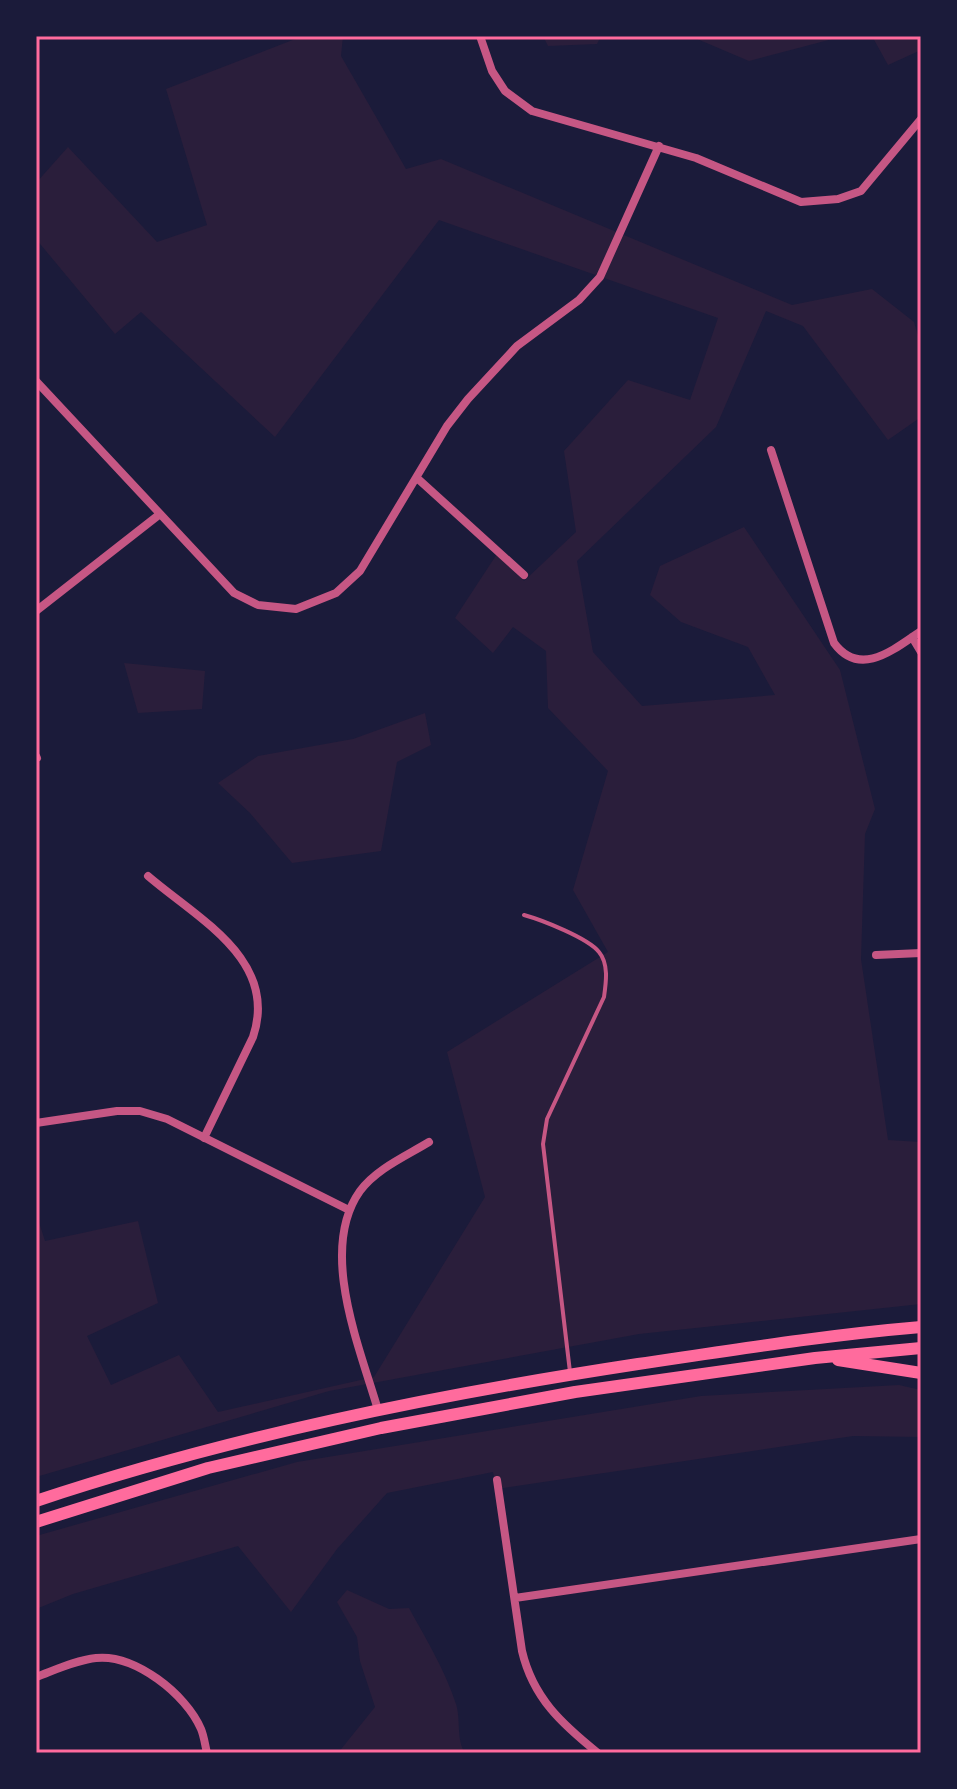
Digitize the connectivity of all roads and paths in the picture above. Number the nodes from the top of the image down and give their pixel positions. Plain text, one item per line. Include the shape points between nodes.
1 (480, 36) edge
2 (921, 119) edge
3 (659, 146) junction
4 (36, 381) edge
5 (771, 450) dead end
6 (417, 478) junction
7 (160, 514) junction
8 (524, 575) dead end
9 (36, 611) edge
10 (921, 631) edge
11 (912, 637) junction
12 (921, 652) edge
13 (148, 876) dead end
14 (524, 915) dead end
15 (921, 953) edge
16 (876, 955) dead end
17 (36, 1123) edge
18 (204, 1138) junction
19 (429, 1142) dead end
20 (349, 1210) junction
21 (921, 1327) edge
22 (921, 1348) edge
23 (815, 1358) junction
24 (921, 1373) edge
25 (571, 1374) junction
26 (378, 1410) junction
27 (497, 1480) dead end
28 (36, 1501) edge
29 (36, 1522) edge
30 (921, 1539) edge
31 (515, 1598) junction
32 (36, 1677) edge
33 (207, 1753) edge
34 (598, 1753) edge

1 - 3 street via 505,91 532,111
2 - 3 street via 861,191 826,201 791,198
3 - 6 street via 600,277 579,300 517,346 478,388 447,426
4 - 7 street
5 - 11 street via 834,643 846,656 870,661
6 - 7 street via 360,571 336,593 296,609 258,605 234,593
6 - 8 street
7 - 9 street
10 - 11 street
11 - 12 street
13 - 18 street via 234,949 258,991 253,1037
14 - 25 lane via 601,953 607,978 604,997 547,1119 543,1144
15 - 16 street
17 - 18 street via 140,1111
18 - 20 street
19 - 20 street via 382,1170 361,1189
20 - 26 street via 341,1268
21 - 25 highway via 834,1334
22 - 23 highway
23 - 24 highway
23 - 29 highway via 575,1392 381,1428 208,1468
25 - 26 highway
26 - 28 highway via 173,1460
27 - 31 street
30 - 31 street
31 - 34 street via 522,1651 535,1689 556,1718
32 - 33 street via 98,1657 125,1662 182,1699 201,1728

